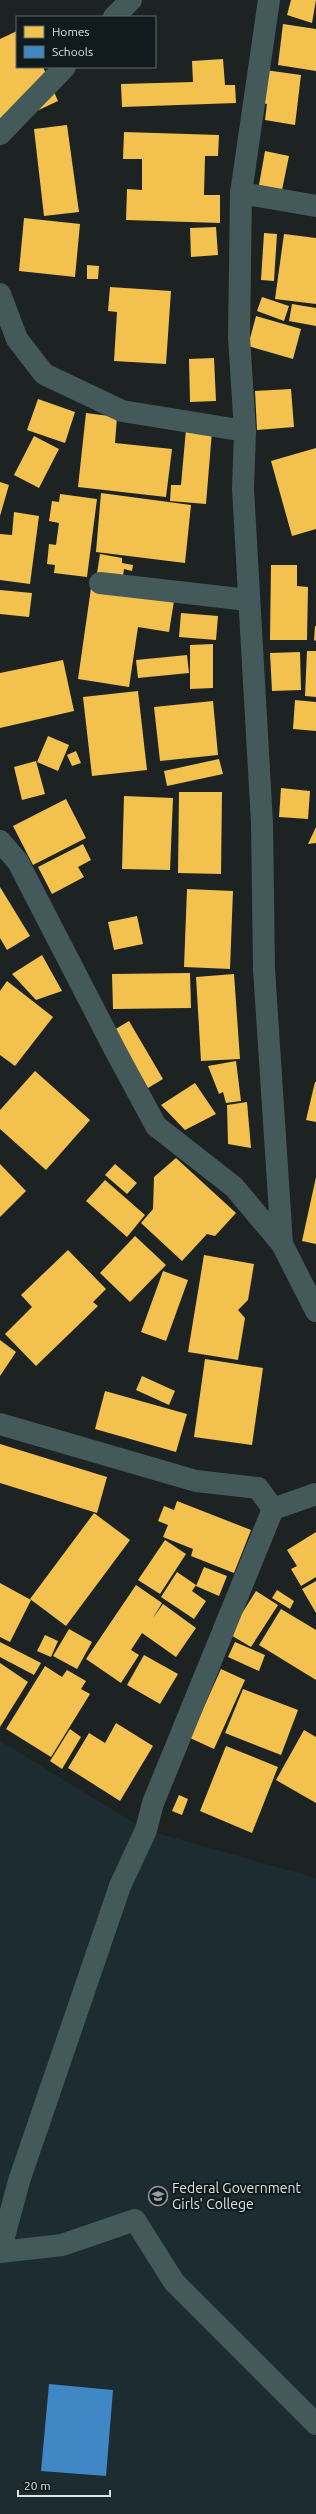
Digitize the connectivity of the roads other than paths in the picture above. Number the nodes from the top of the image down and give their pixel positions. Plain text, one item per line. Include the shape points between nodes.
1 (131, 0) edge
2 (269, 0) edge
3 (115, 16) edge
4 (64, 68) edge
5 (0, 134) edge
6 (241, 193) junction
7 (316, 206) edge
8 (0, 294) edge
9 (245, 431) junction
10 (100, 583) dead end
11 (248, 600) junction
12 (0, 840) edge
13 (282, 1244) junction
14 (316, 1311) edge
15 (0, 1424) edge
16 (316, 1494) edge
17 (273, 1509) junction
18 (0, 2252) edge
19 (316, 2424) edge

1 - 3 street
2 - 6 street
4 - 5 street
6 - 7 street
6 - 9 street via 239,337
8 - 9 street via 17,339 44,374 122,411
9 - 11 street via 243,490
10 - 11 street
11 - 13 street via 262,823 264,969
12 - 13 street via 18,862 156,1126 234,1187
13 - 14 street
15 - 17 street via 196,1481 258,1488
16 - 17 street
17 - 18 street via 153,1803 146,1830 120,1886 20,2181
18 - 19 street via 62,2245 135,2220 174,2282

